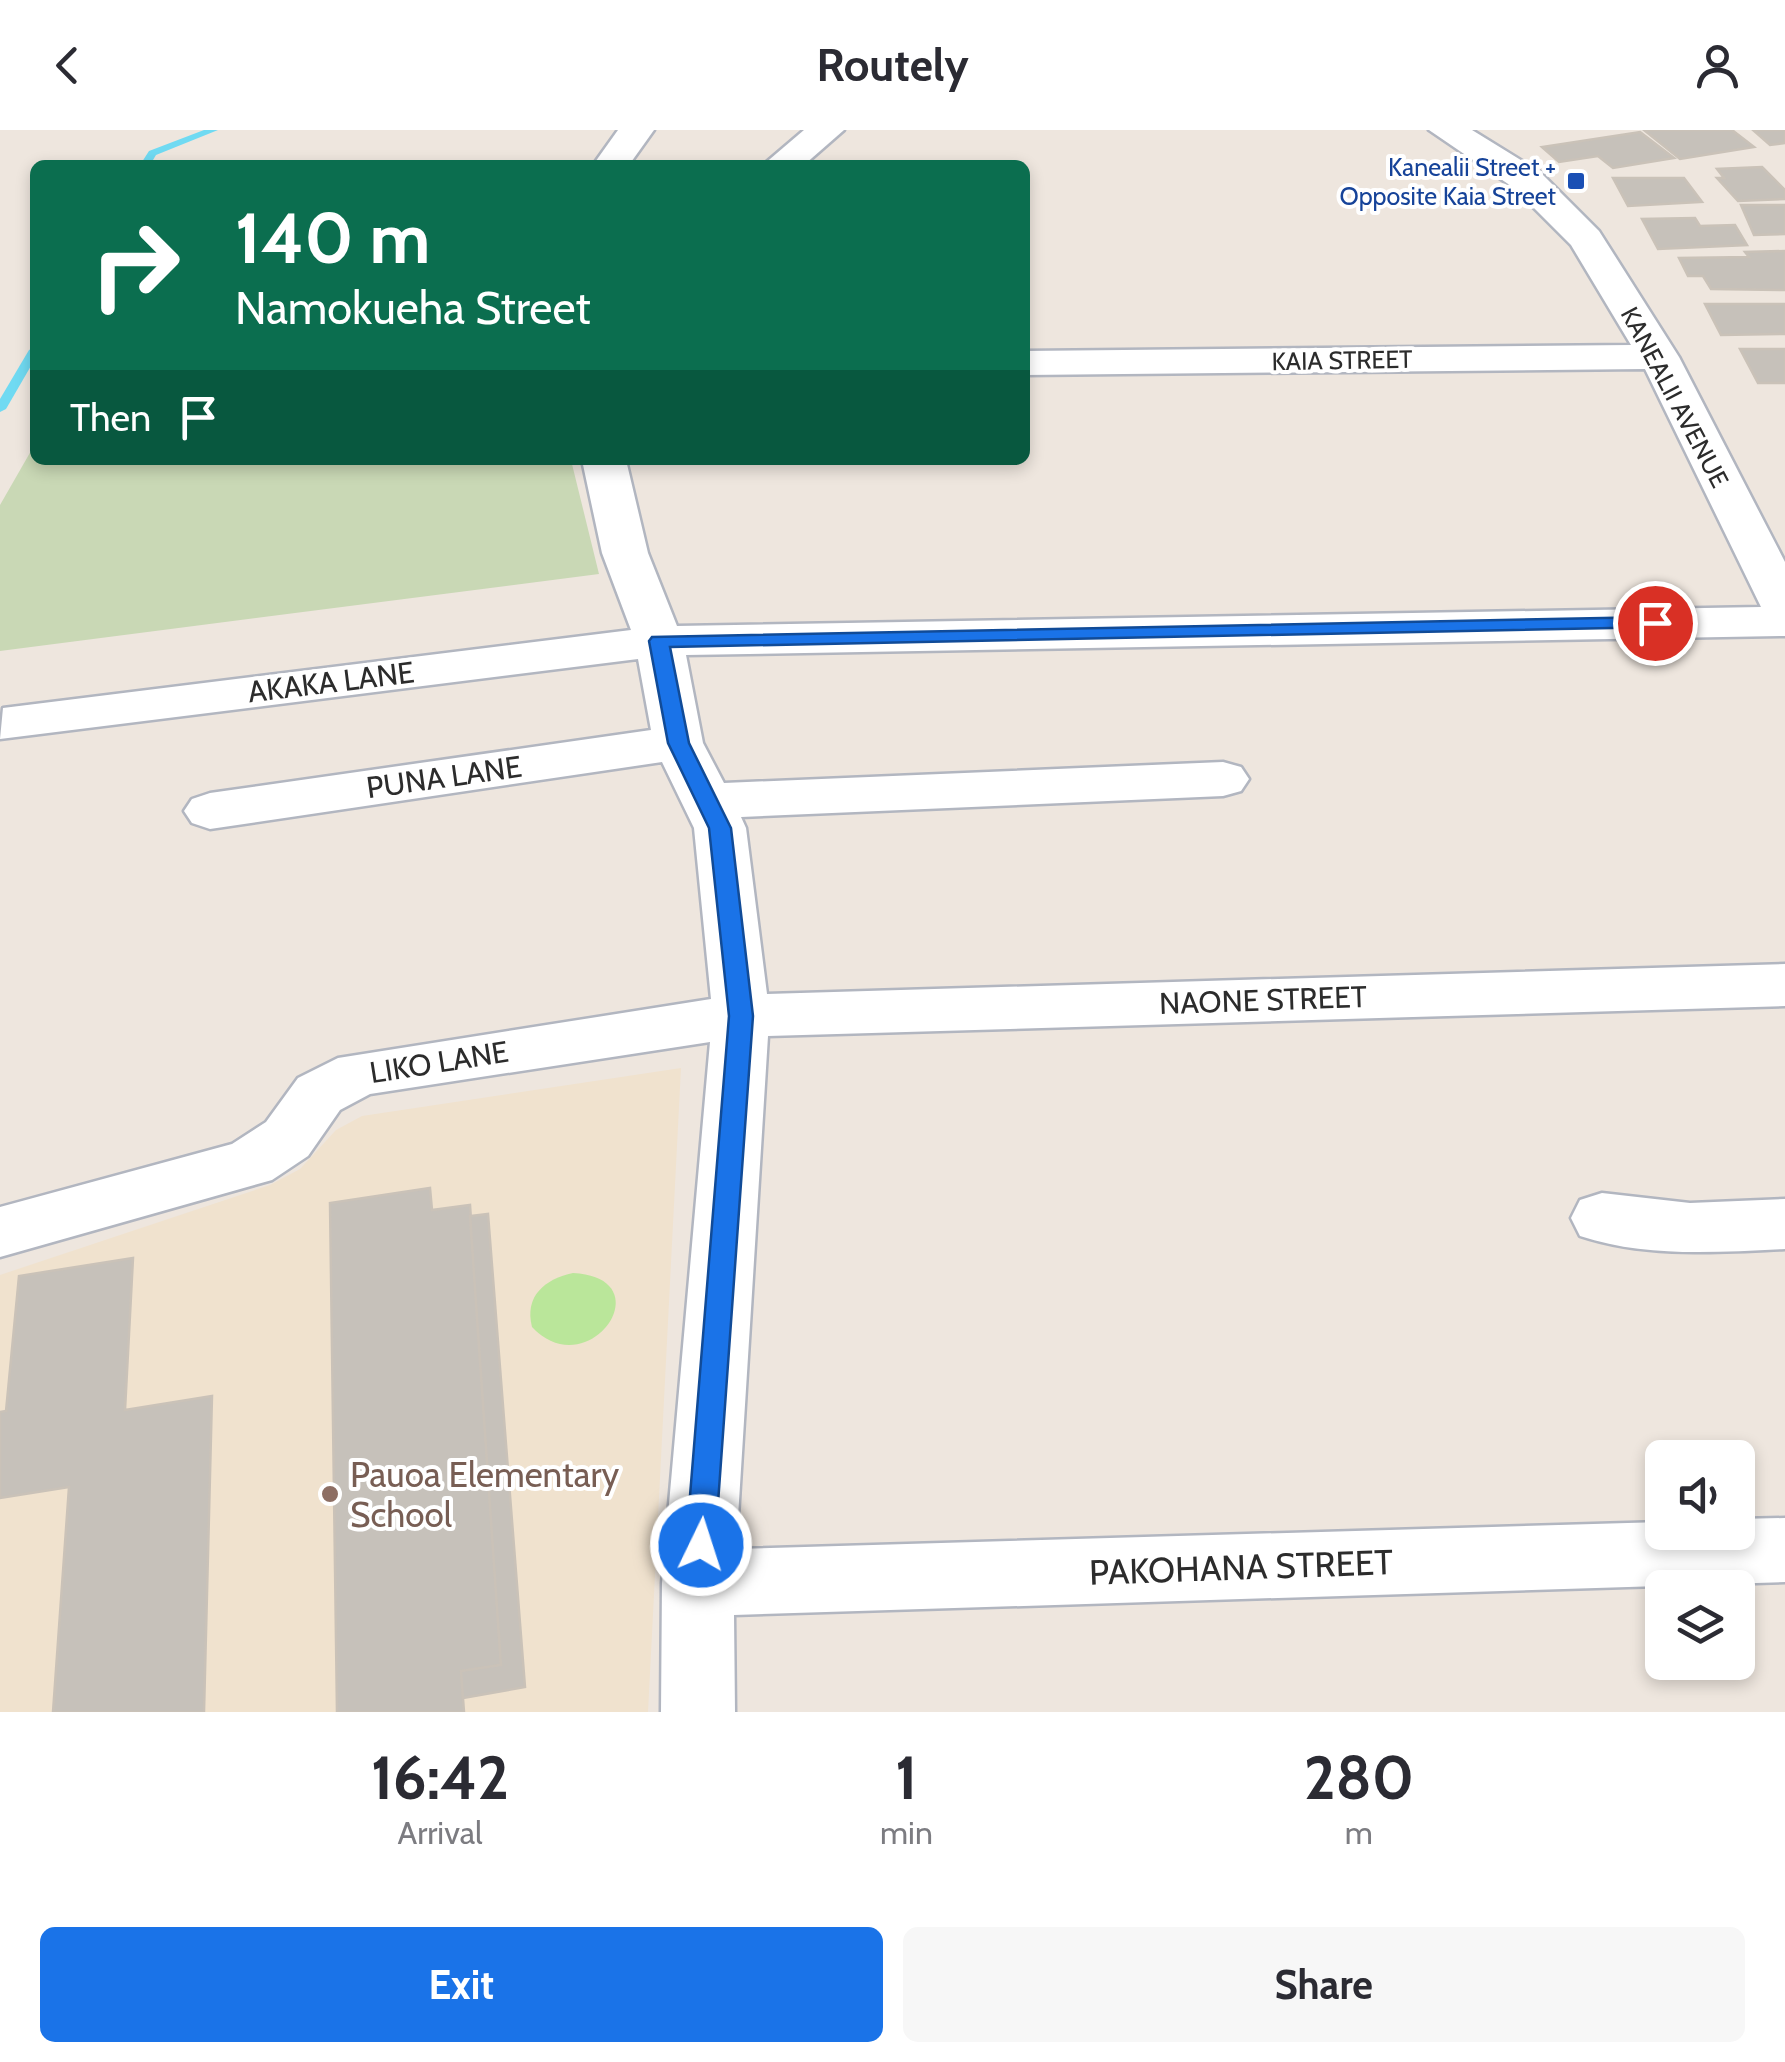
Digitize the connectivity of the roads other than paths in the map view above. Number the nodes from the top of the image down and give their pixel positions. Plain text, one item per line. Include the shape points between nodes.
1 (636, 130) edge
2 (826, 130) edge
3 (1447, 130) edge
4 (615, 160) edge
5 (787, 160) edge
6 (1659, 356) junction
7 (1030, 363) edge
8 (605, 465) edge
9 (1765, 534) edge
10 (1785, 608) edge
11 (1785, 620) edge
12 (659, 641) junction
13 (3, 724) dead end
14 (678, 743) junction
15 (1224, 780) dead end
16 (707, 800) junction
17 (210, 811) dead end
18 (1785, 985) edge
19 (741, 1016) junction
20 (1602, 1218) dead end
21 (1785, 1224) edge
22 (0, 1232) edge
23 (1785, 1550) edge
24 (698, 1583) junction
25 (698, 1712) edge

1 - 4 street
2 - 5 street
3 - 6 street, KANEALII AVENUE via 1560,210 1586,239
6 - 7 street, KAIA STREET
6 - 9 street, KANEALII AVENUE
8 - 12 street via 625,553
9 - 10 street, KANEALII AVENUE
11 - 12 street, AKAKA LANE
12 - 13 street, AKAKA LANE
12 - 14 street
14 - 16 street
14 - 17 street, PUNA LANE
15 - 16 street
16 - 19 street via 720,828
18 - 19 street, NAONE STREET
19 - 22 street, LIKO LANE via 359,1074 319,1094 288,1140 250,1163
19 - 24 street
20 - 21 street via 1690,1228
23 - 24 street, PAKOHANA STREET
24 - 25 street

